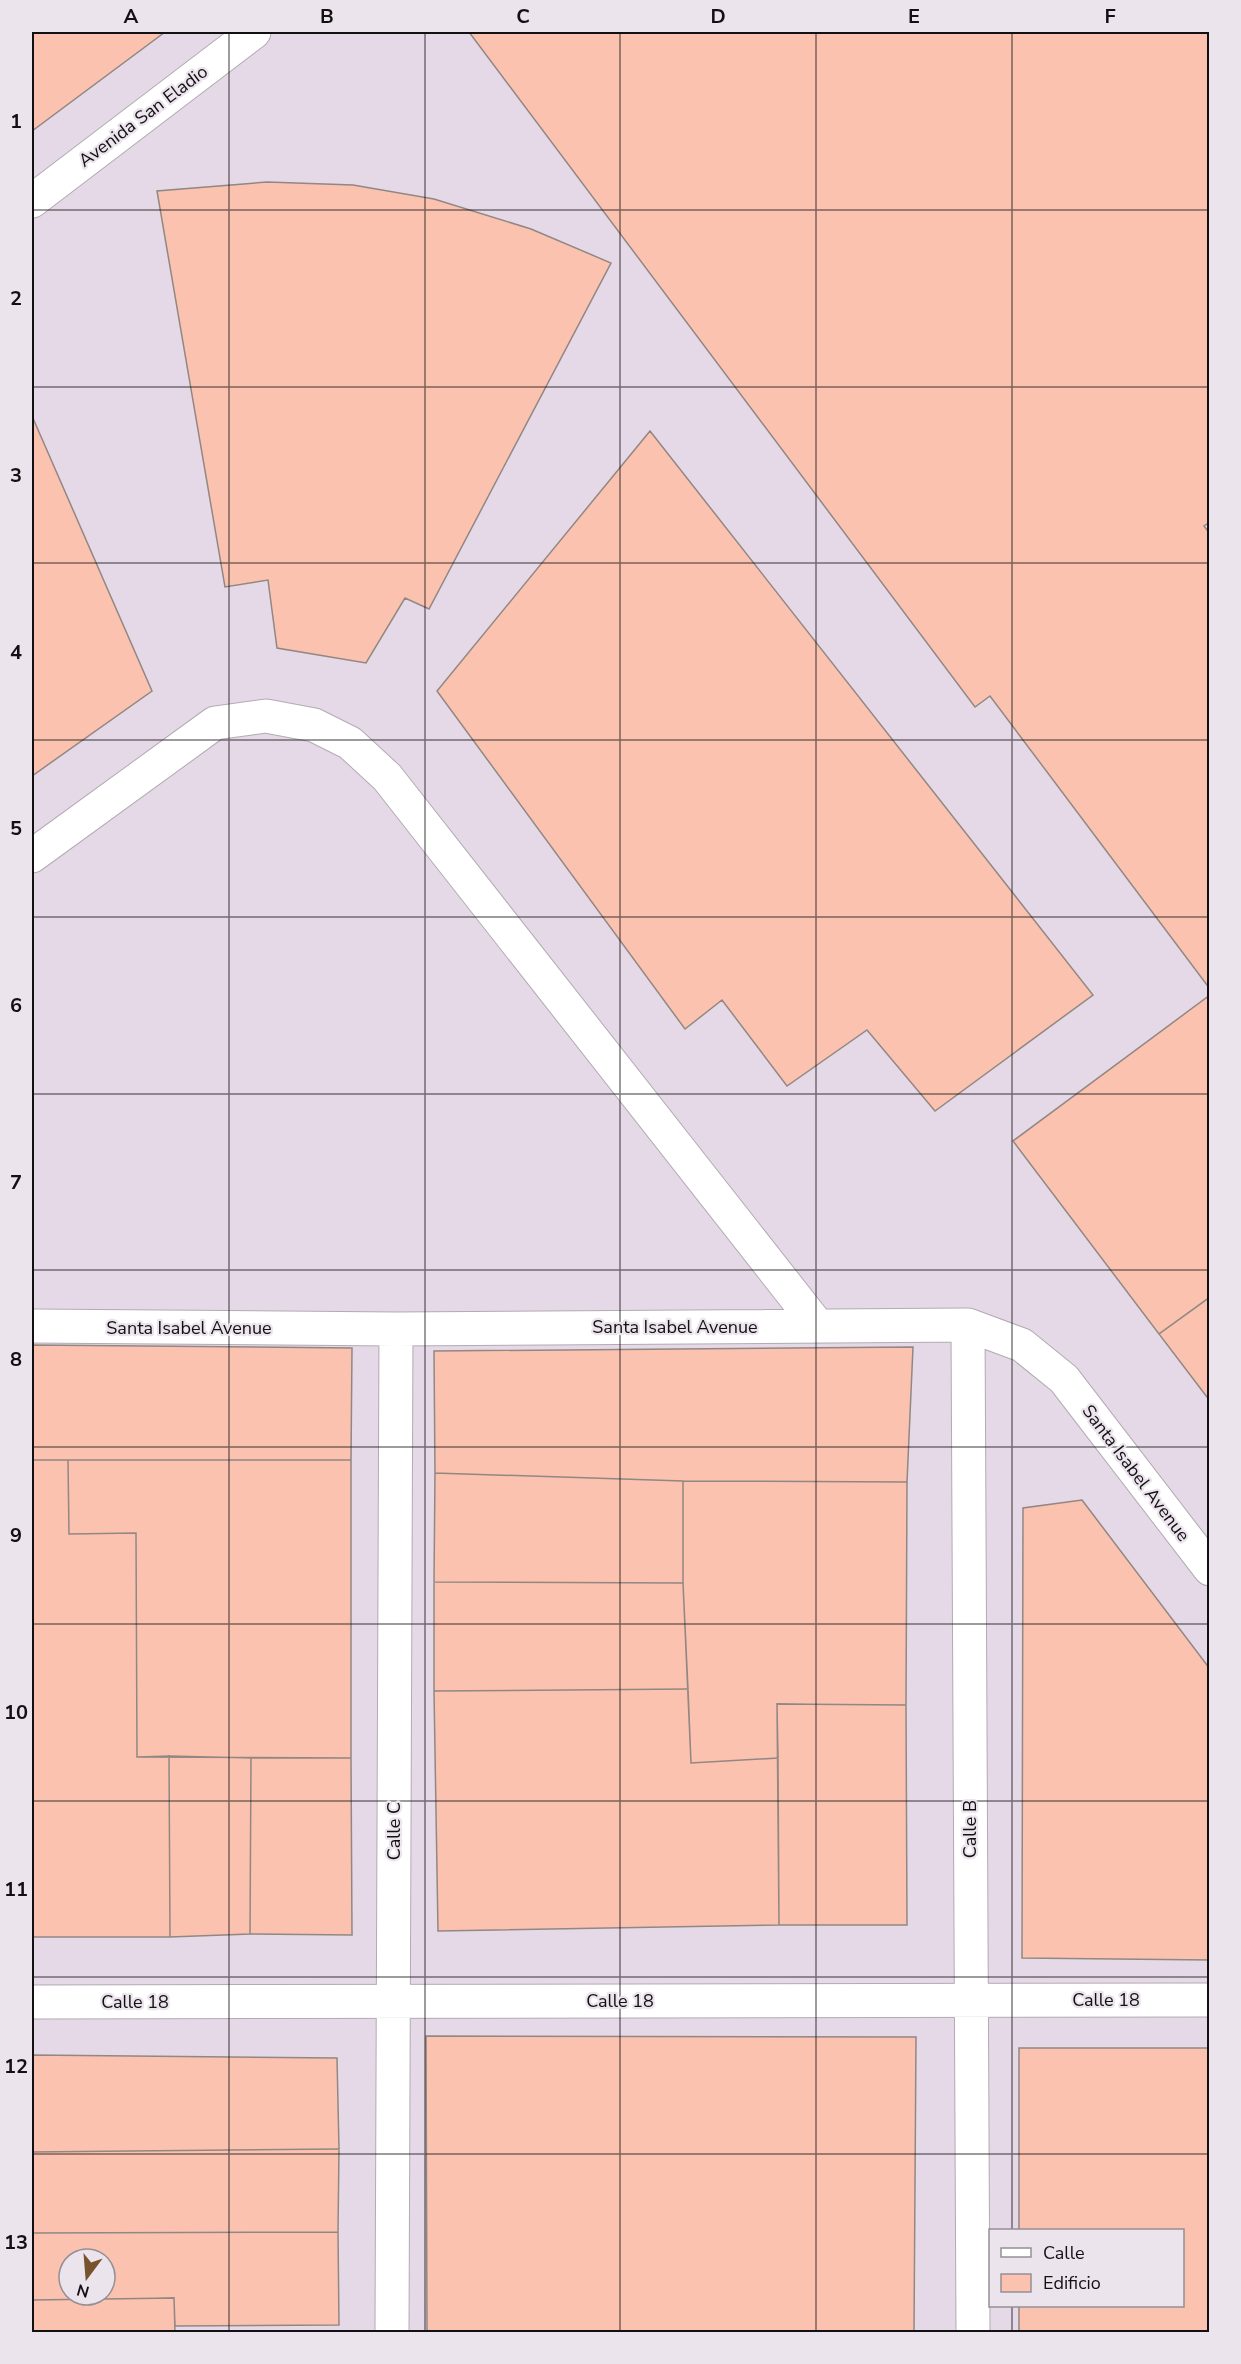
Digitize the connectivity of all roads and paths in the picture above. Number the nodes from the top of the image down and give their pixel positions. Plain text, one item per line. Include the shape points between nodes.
1 (254, 32) edge
2 (32, 201) edge
3 (32, 856) edge
4 (968, 1325) junction
5 (32, 1326) edge
6 (818, 1326) junction
7 (396, 1329) junction
8 (1209, 1569) edge
9 (971, 2000) junction
10 (1209, 2000) edge
11 (393, 2001) junction
12 (32, 2002) edge
13 (392, 2332) edge
14 (973, 2332) edge

1 - 2 street, Avenida San Eladio
3 - 6 street via 215,723 266,716 314,725 350,743 387,777
4 - 6 street, Santa Isabel Avenue
4 - 8 street, Santa Isabel Avenue via 1022,1345 1064,1380
4 - 9 street, Calle B
5 - 7 street, Santa Isabel Avenue
6 - 7 street, Santa Isabel Avenue
7 - 11 street, Calle C
9 - 10 street, Calle 18
9 - 11 street, Calle 18
9 - 14 street, Calle B
11 - 12 street, Calle 18
11 - 13 street, Calle C

